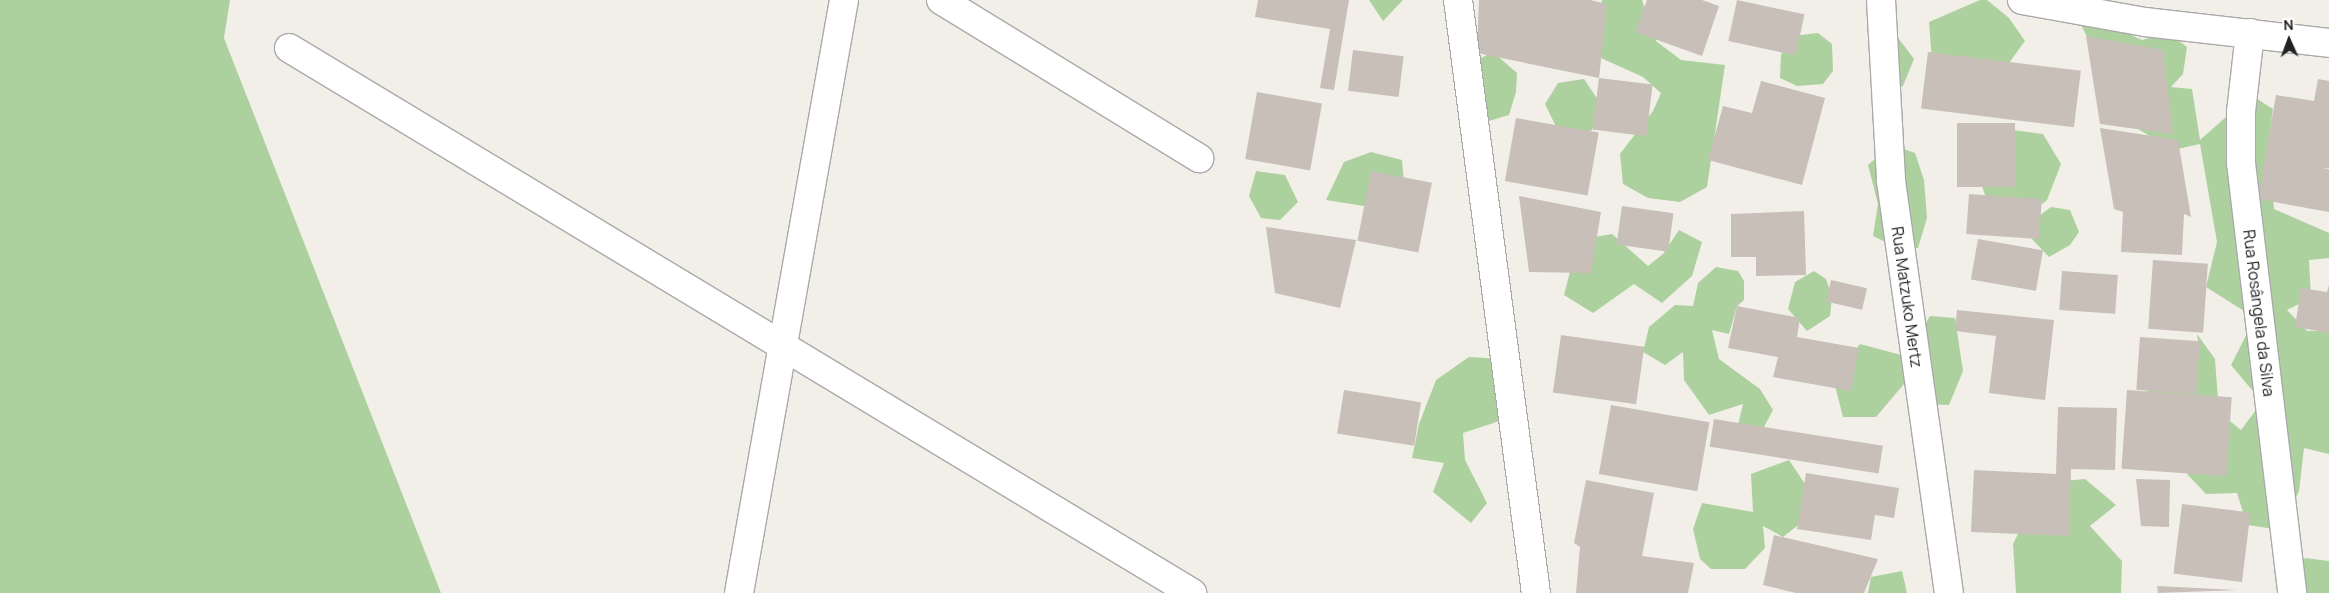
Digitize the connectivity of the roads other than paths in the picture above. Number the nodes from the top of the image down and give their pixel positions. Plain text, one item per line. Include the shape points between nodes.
1 (844, 0) edge
2 (941, 0) edge
3 (1458, 0) edge
4 (1881, 0) edge
5 (2022, 0) edge
6 (2250, 33) junction
7 (2329, 43) edge
8 (289, 48) dead end
9 (1199, 158) dead end
10 (784, 348) junction
11 (739, 593) edge
12 (1192, 593) edge
13 (1536, 593) edge
14 (1949, 593) edge
15 (2292, 593) edge

1 - 10 street
2 - 9 street
3 - 13 street
4 - 14 street, Rua Matzuko Mertz via 1891,181
5 - 6 street via 2145,22
6 - 7 street
6 - 15 street, Rua Rosângela da Silva via 2241,112 2241,163
8 - 10 street
10 - 11 street
10 - 12 street

